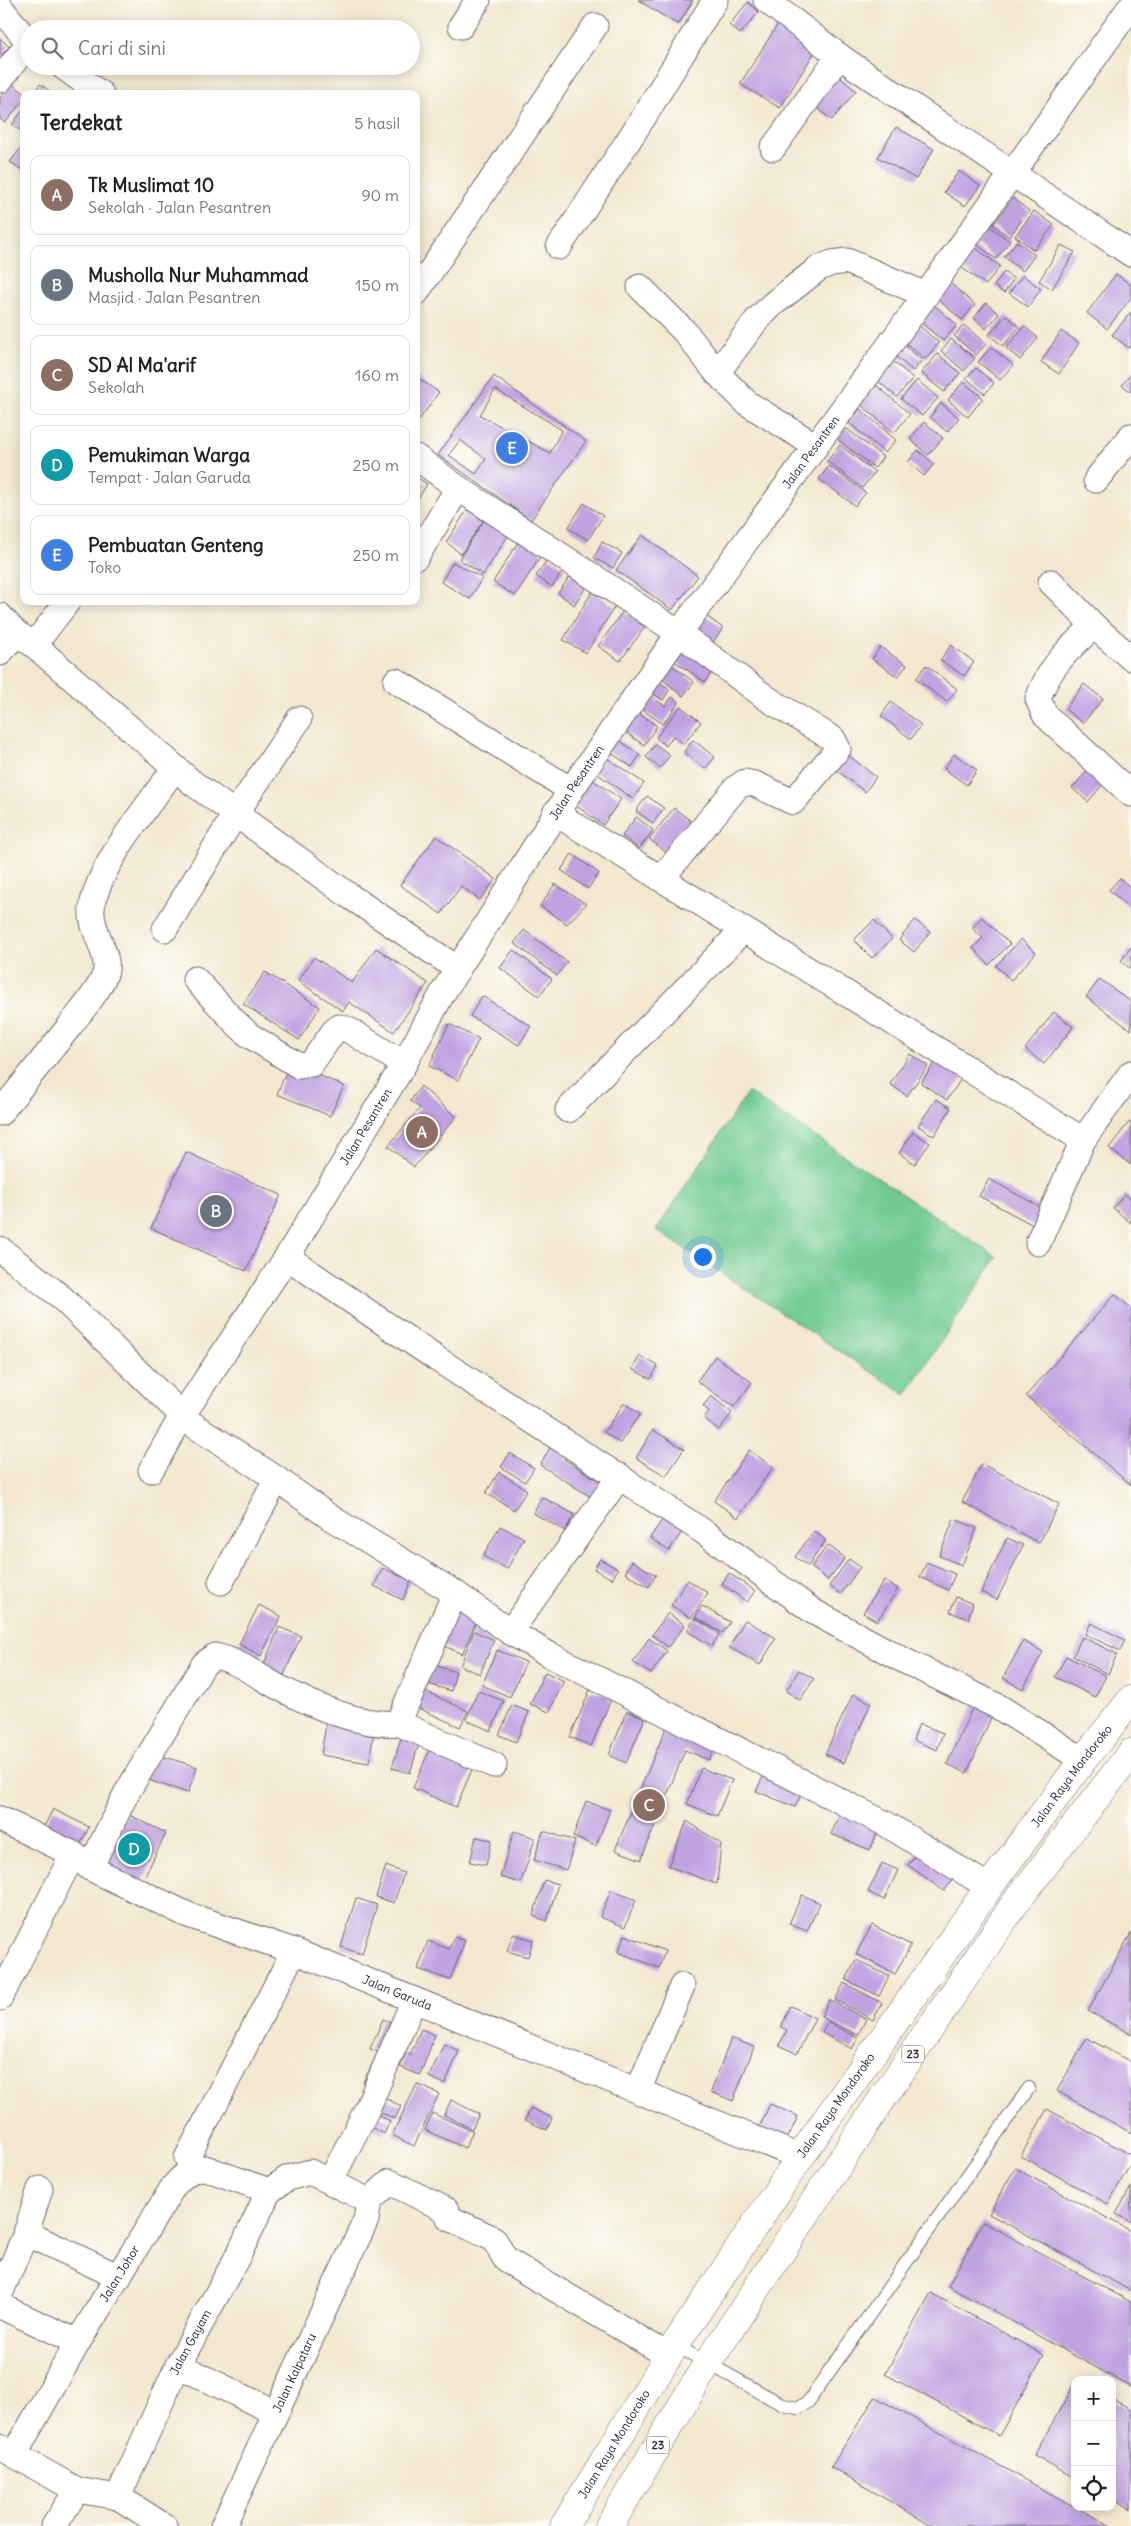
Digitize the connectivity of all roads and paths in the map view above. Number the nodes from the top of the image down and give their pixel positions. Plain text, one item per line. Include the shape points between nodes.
1 (478, 0) edge
2 (715, 0) edge
3 (766, 0) edge
4 (1131, 6) edge
5 (0, 7) edge
6 (461, 26) dead end
7 (595, 26) dead end
8 (20, 32) edge
9 (20, 54) edge
10 (839, 56) junction
11 (75, 75) edge
12 (0, 80) edge
13 (95, 90) edge
14 (773, 148) dead end
15 (1012, 175) junction
16 (559, 247) dead end
17 (1131, 254) edge
18 (420, 286) edge
19 (640, 287) dead end
20 (926, 295) junction
21 (717, 374) junction
22 (1131, 436) edge
23 (816, 446) junction
24 (420, 460) edge
25 (1096, 480) dead end
26 (458, 488) junction
27 (420, 550) edge
28 (1051, 582) dead end
29 (61, 605) edge
30 (1094, 626) junction
31 (17, 632) edge
32 (679, 633) junction
33 (0, 652) edge
34 (1131, 658) edge
35 (396, 681) dead end
36 (299, 719) dead end
37 (174, 769) junction
38 (571, 790) junction
39 (1131, 794) edge
40 (236, 813) junction
41 (555, 813) junction
42 (661, 879) junction
43 (165, 929) dead end
44 (743, 930) junction
45 (458, 969) junction
46 (195, 979) dead end
47 (404, 1064) junction
48 (1131, 1073) edge
49 (568, 1110) dead end
50 (0, 1113) edge
51 (1084, 1140) junction
52 (1038, 1243) dead end
53 (0, 1249) edge
54 (293, 1261) junction
55 (186, 1419) junction
56 (152, 1470) dead end
57 (620, 1476) junction
58 (277, 1479) junction
59 (220, 1582) dead end
60 (455, 1593) junction
61 (510, 1632) junction
62 (1131, 1700) edge
63 (398, 1723) junction
64 (1131, 1752) edge
65 (1083, 1760) junction
66 (494, 1766) dead end
67 (0, 1818) edge
68 (82, 1861) junction
69 (989, 1887) junction
70 (294, 1951) junction
71 (682, 1986) dead end
72 (0, 1998) edge
73 (414, 2000) junction
74 (1029, 2088) dead end
75 (638, 2091) junction
76 (800, 2157) junction
77 (187, 2158) dead end
78 (330, 2182) junction
79 (40, 2189) dead end
80 (269, 2191) junction
81 (368, 2211) junction
82 (26, 2233) junction
83 (119, 2277) junction
84 (0, 2294) edge
85 (0, 2306) edge
86 (78, 2342) junction
87 (672, 2350) junction
88 (707, 2364) junction
89 (178, 2365) junction
90 (274, 2412) junction
91 (7, 2451) edge
92 (77, 2490) junction
93 (118, 2497) junction
94 (54, 2526) edge
95 (164, 2526) edge
96 (223, 2526) edge
97 (564, 2526) edge
98 (609, 2526) edge

1 - 6 street
2 - 16 street
3 - 10 street
4 - 15 street, Jalan Pesantren
5 - 8 street
7 - 18 street
9 - 12 street
10 - 14 street
10 - 15 street
11 - 13 street
15 - 17 street
15 - 20 street, Jalan Pesantren
19 - 21 street via 685,332
20 - 21 street via 847,261 832,263 819,268 773,304 756,321
20 - 23 street, Jalan Pesantren
21 - 23 street via 747,403
22 - 25 street
23 - 32 street, Jalan Pesantren
24 - 26 street
26 - 27 street
26 - 32 street
28 - 30 street
29 - 31 street
30 - 34 street
30 - 39 street via 1044,680 1038,699 1045,714
31 - 33 street
31 - 37 street
32 - 38 street, Jalan Pesantren
32 - 42 street via 768,699 833,739 838,749 793,802 755,784 745,782 736,788
35 - 38 street
36 - 40 street
37 - 40 street
37 - 50 street via 112,859 97,889 92,926 103,952 106,973 87,1003
38 - 41 street, Jalan Pesantren
40 - 43 street
40 - 45 street via 350,897
41 - 42 street
41 - 45 street, Jalan Pesantren
42 - 44 street
44 - 49 street
44 - 51 street
45 - 47 street, Jalan Pesantren
46 - 47 street via 249,1035 299,1066 311,1064 339,1028 347,1028
47 - 54 street, Jalan Pesantren
48 - 51 street
51 - 52 street
53 - 55 street via 61,1297
54 - 55 street, Jalan Pesantren
54 - 57 street
55 - 56 street, Jalan Pesantren
55 - 58 street
57 - 61 street
57 - 65 street via 814,1612 999,1707
58 - 59 street
58 - 60 street via 331,1518
60 - 61 street
60 - 63 street
61 - 69 street via 886,1824
62 - 65 highway, Jalan Raya Mondoroko
63 - 66 street
63 - 68 street via 368,1722 322,1706 282,1689 228,1658 215,1656 204,1664
64 - 88 highway, 23 via 1013,1906
65 - 69 highway, Jalan Raya Mondoroko
67 - 68 street, Jalan Garuda
68 - 70 street, Jalan Garuda via 188,1915
68 - 72 street
69 - 76 highway, Jalan Raya Mondoroko
70 - 73 street, Jalan Garuda
70 - 77 street
71 - 75 street
73 - 75 street, Jalan Garuda
73 - 78 street via 367,2109
74 - 88 lane via 808,2402 798,2408 783,2405
75 - 76 street, Jalan Garuda
76 - 87 highway, Jalan Raya Mondoroko
78 - 80 street via 310,2172 288,2178
78 - 81 street
79 - 82 street
80 - 83 street, Jalan Johor via 205,2168 196,2168 182,2176
80 - 89 street, Jalan Gayam via 239,2254
81 - 87 street via 390,2182 446,2210 449,2218 494,2240 511,2263
81 - 90 street, Jalan Kalpataru
82 - 83 street
82 - 84 street
83 - 86 street, Jalan Johor
85 - 86 street
86 - 91 street, Jalan Johor
87 - 88 lane
87 - 97 highway, Jalan Raya Mondoroko
88 - 98 highway, 23
89 - 90 street
89 - 93 street, Jalan Gayam
90 - 96 street, Jalan Kalpataru
91 - 92 street
92 - 93 street
92 - 94 street
93 - 95 street

